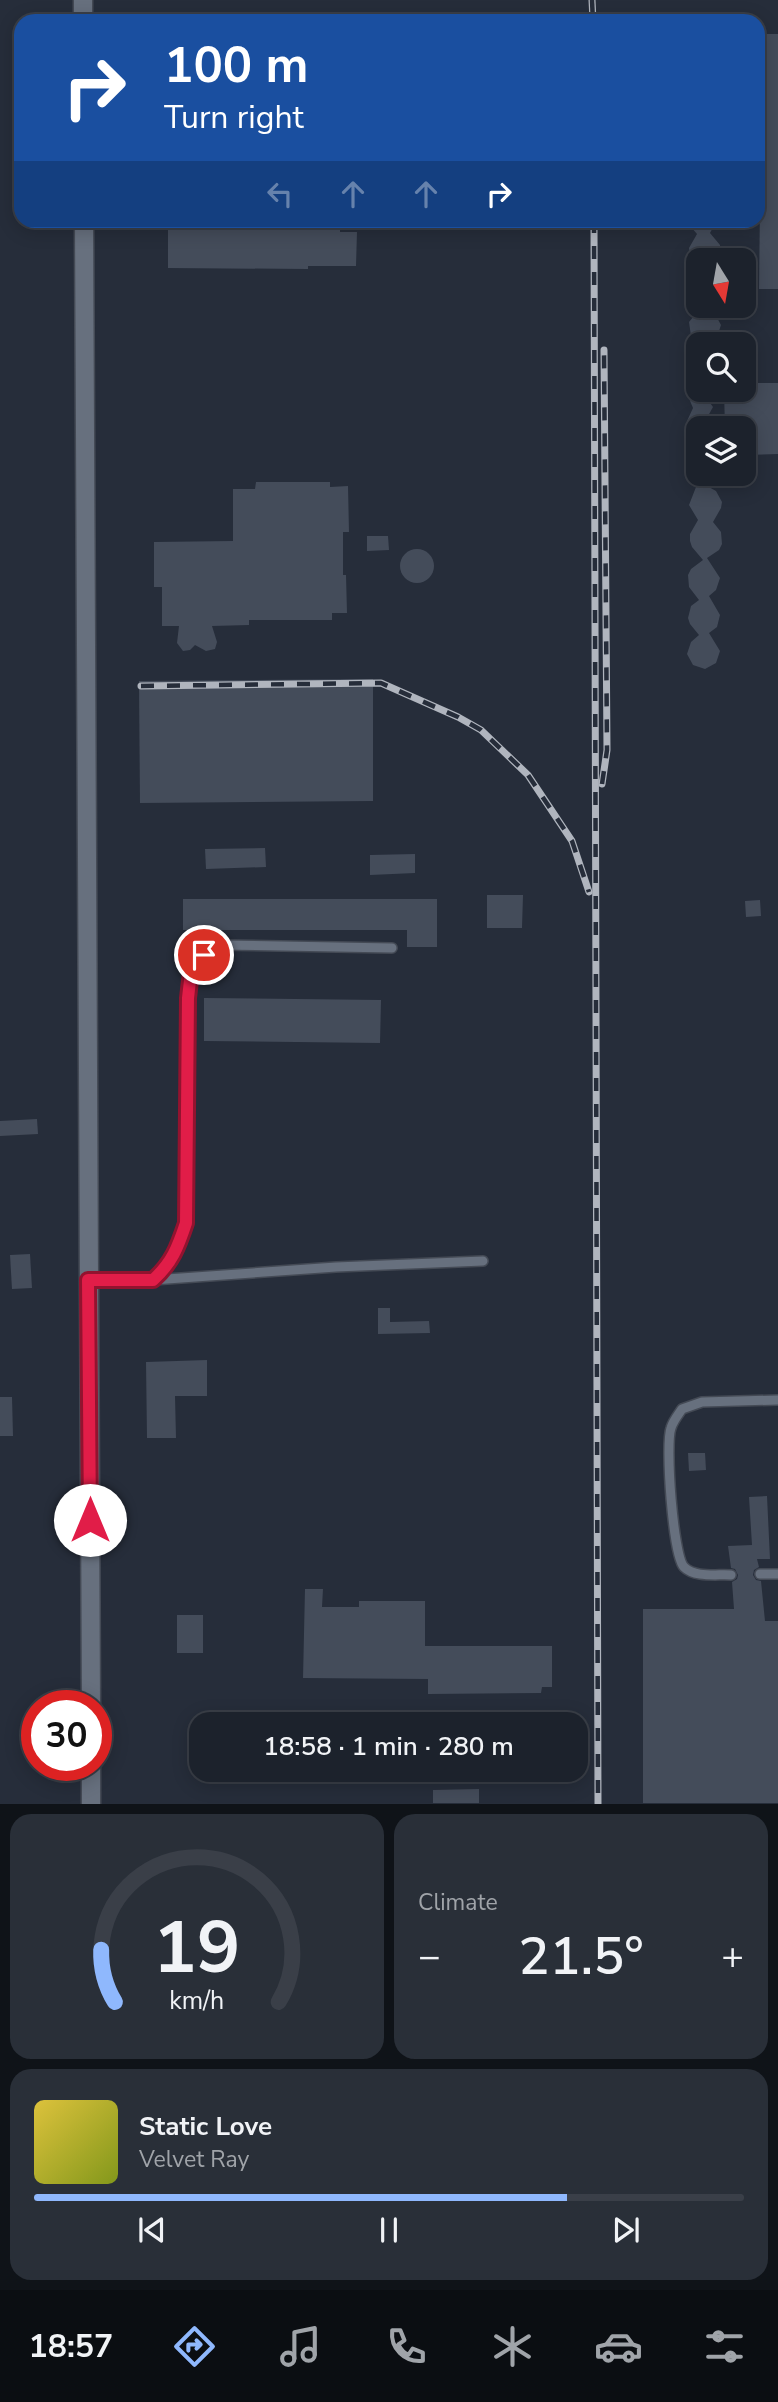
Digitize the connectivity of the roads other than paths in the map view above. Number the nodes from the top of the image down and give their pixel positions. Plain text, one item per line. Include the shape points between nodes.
1 (84, 228) edge
2 (392, 948) dead end
3 (483, 1261) dead end
4 (88, 1280) junction
5 (153, 1280) junction
6 (778, 1400) edge
7 (760, 1574) dead end
8 (778, 1574) edge
9 (732, 1575) dead end
10 (91, 1690) edge
11 (91, 1781) edge
12 (91, 1804) edge

1 - 4 street
2 - 5 lane via 221,945 204,955 191,972 186,1223 168,1266
3 - 5 lane
4 - 5 lane
4 - 10 street
6 - 9 lane via 702,1402 682,1409 671,1428 669,1465 682,1566 693,1573
7 - 8 lane
11 - 12 street

